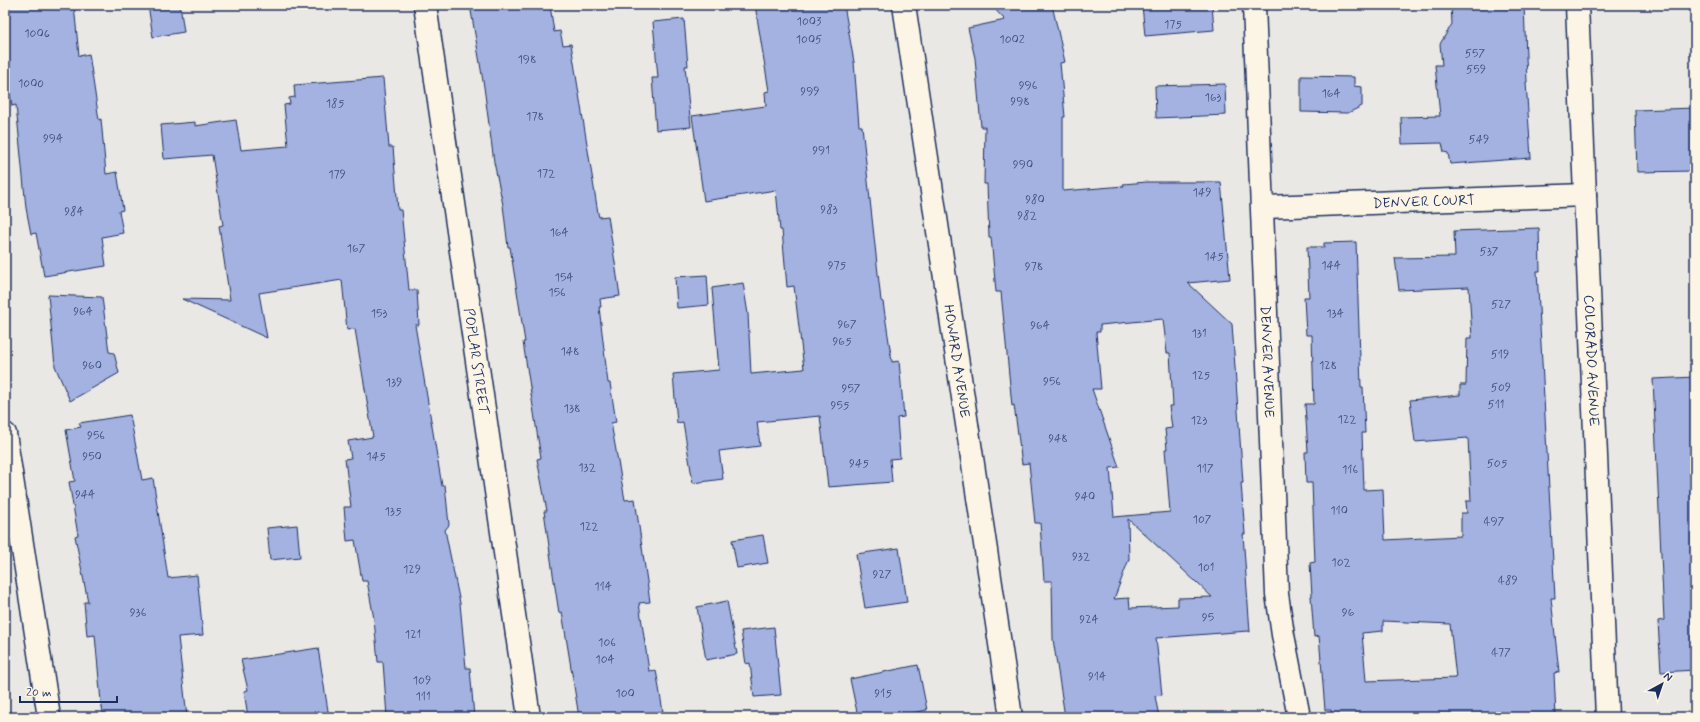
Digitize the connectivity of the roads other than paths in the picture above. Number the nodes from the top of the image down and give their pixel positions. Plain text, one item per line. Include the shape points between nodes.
1 (425, 5) edge
2 (904, 5) edge
3 (1254, 5) edge
4 (1577, 5) edge
5 (1585, 195) junction
6 (1263, 207) junction
7 (5, 434) edge
8 (50, 717) edge
9 (530, 717) edge
10 (1011, 717) edge
11 (1299, 717) edge
12 (1607, 717) edge

1 - 9 street, POPLAR STREET
2 - 10 street, HOWARD AVENUE
3 - 6 street, DENVER AVENUE
4 - 5 street, COLORADO AVENUE
5 - 6 street, DENVER COURT
5 - 12 street, COLORADO AVENUE
6 - 11 street, DENVER AVENUE via 1277,594
7 - 8 street

